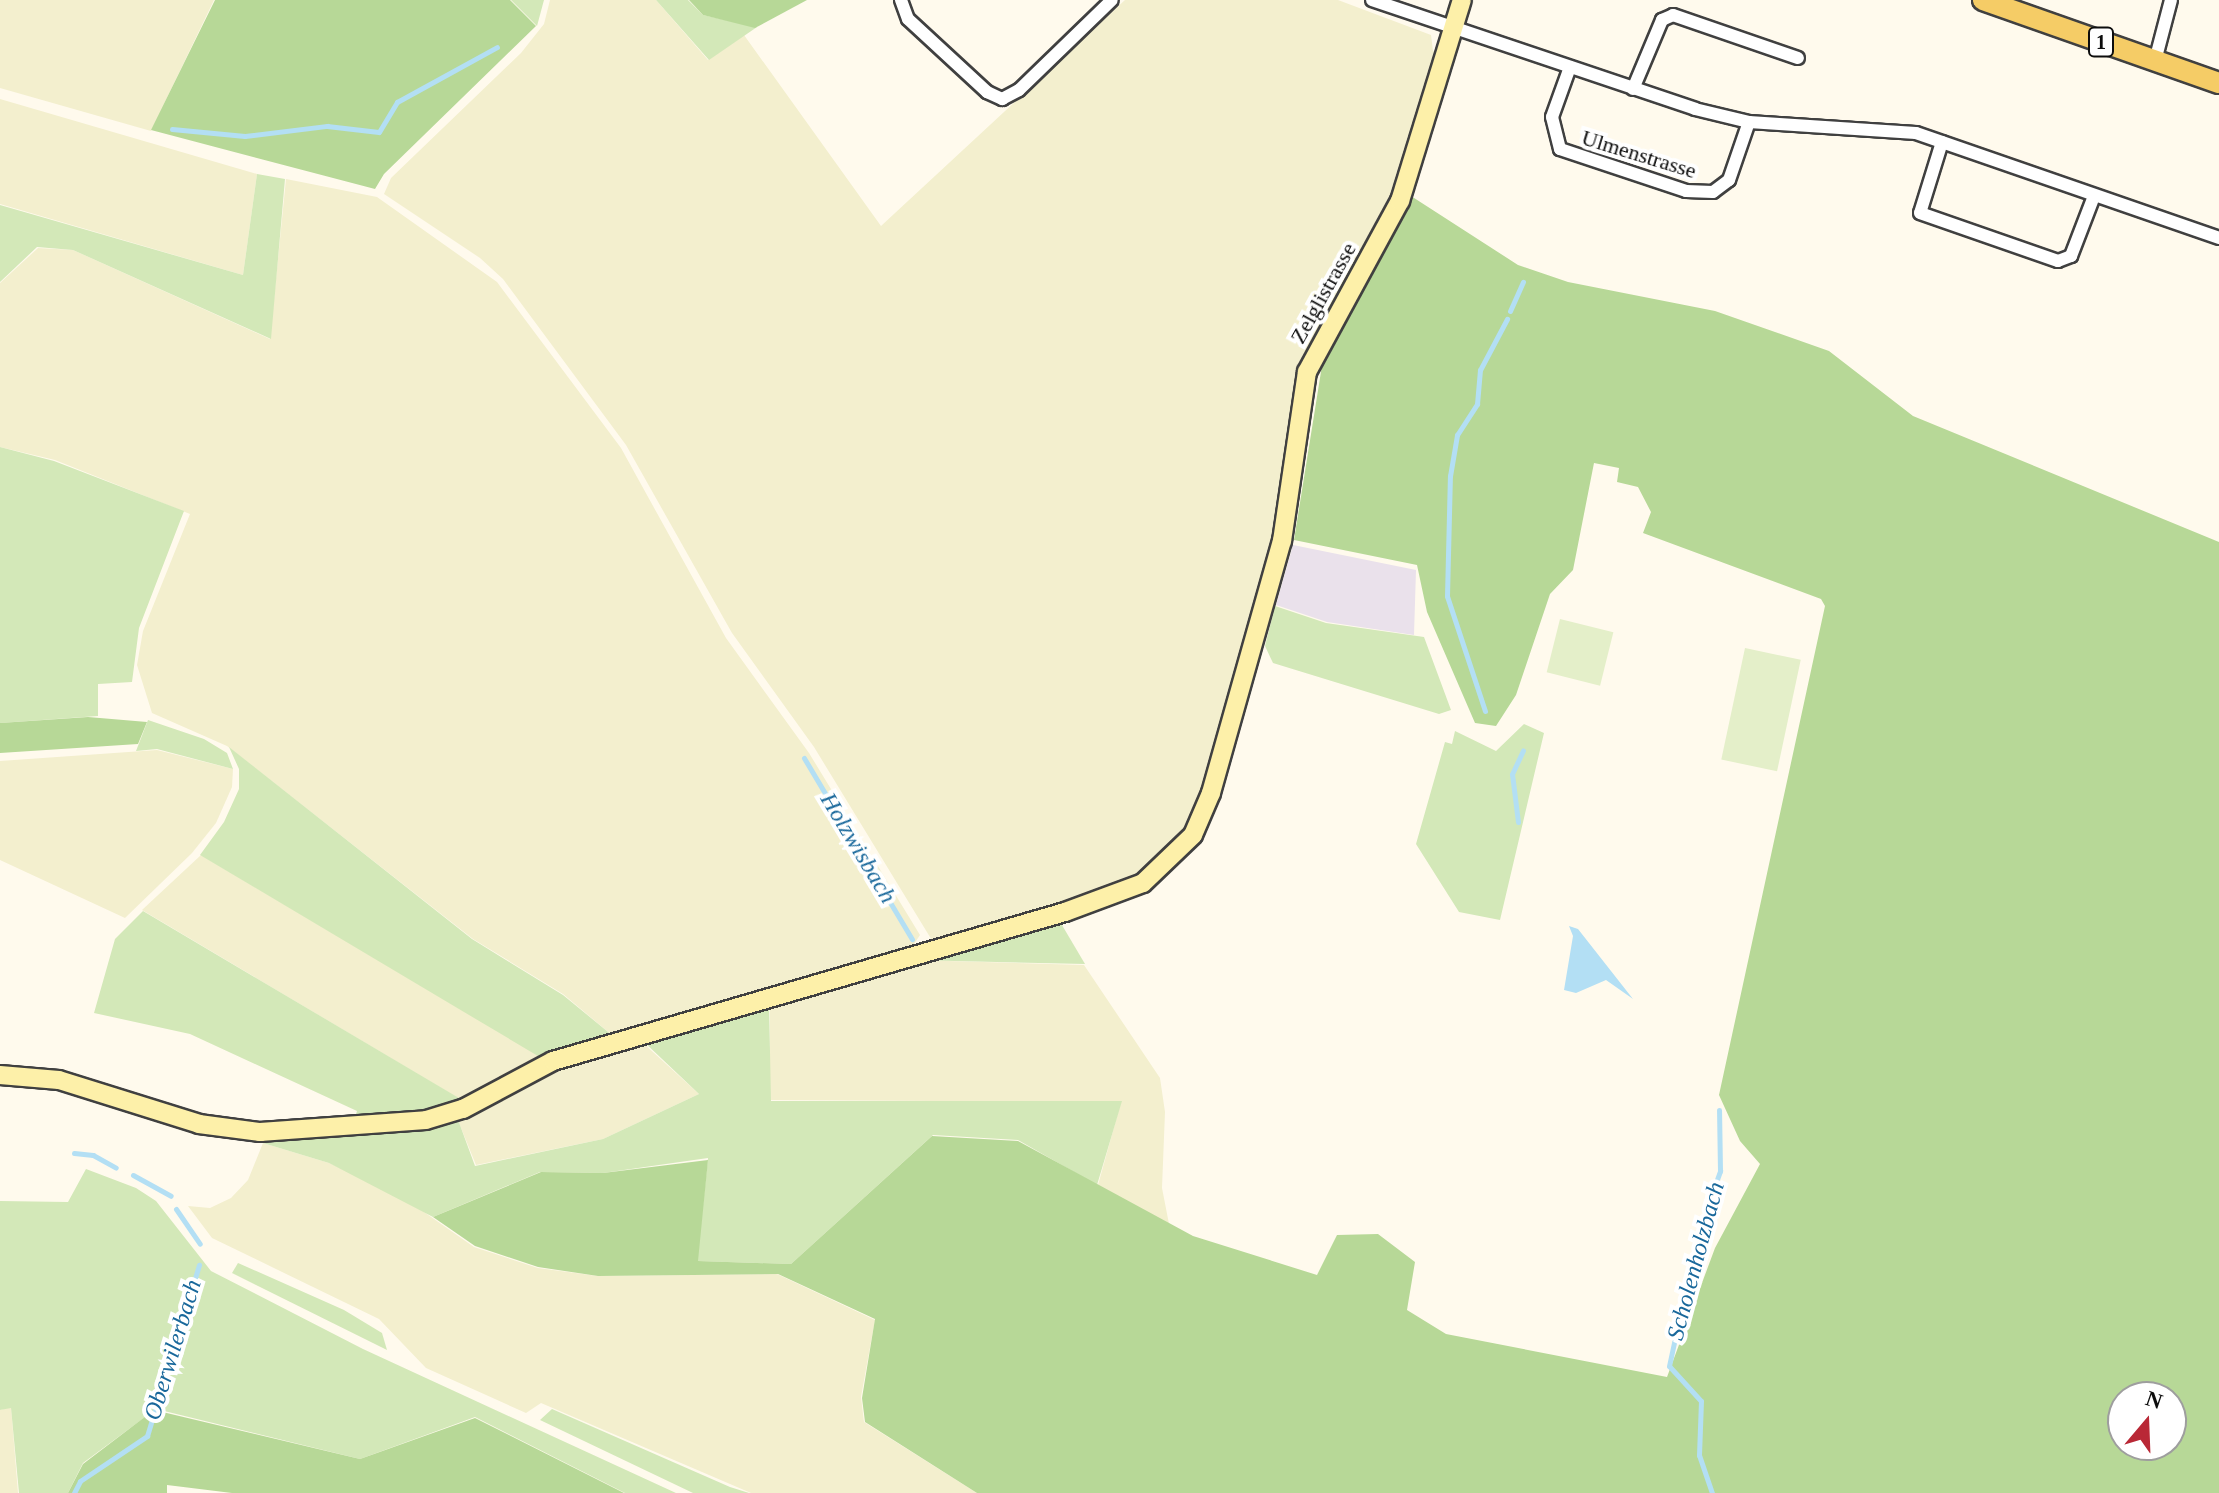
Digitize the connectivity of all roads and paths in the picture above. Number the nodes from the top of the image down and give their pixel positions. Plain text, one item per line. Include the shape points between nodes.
1 (901, 0) edge
2 (1112, 0) edge
3 (1372, 0) edge
4 (1462, 0) edge
5 (1983, 0) edge
6 (2171, 0) edge
7 (1454, 27) junction
8 (1798, 58) dead end
9 (2155, 61) junction
10 (1570, 67) junction
11 (2219, 83) edge
12 (1633, 89) junction
13 (1749, 122) junction
14 (1942, 142) junction
15 (2094, 196) junction
16 (2219, 238) edge
17 (0, 1075) edge

1 - 2 street via 908,19 987,92 1002,99 1019,90
3 - 7 street
4 - 7 street, Zelglistrasse
5 - 9 main road, 1
6 - 9 street
7 - 10 street
7 - 17 street, Zelglistrasse via 1400,201 1307,372 1282,541 1211,793 1193,835 1143,883 1078,908 553,1061 463,1109 426,1120 260,1132 199,1124 59,1080
8 - 12 street via 1673,15 1662,20
9 - 11 main road, 1
10 - 12 street
10 - 13 street, Ulmenstrasse via 1552,117 1560,149 1686,191 1713,192 1729,180
12 - 13 street
13 - 14 street via 1870,126
14 - 15 street
14 - 15 street via 1920,213 2058,261 2071,256
15 - 16 street

